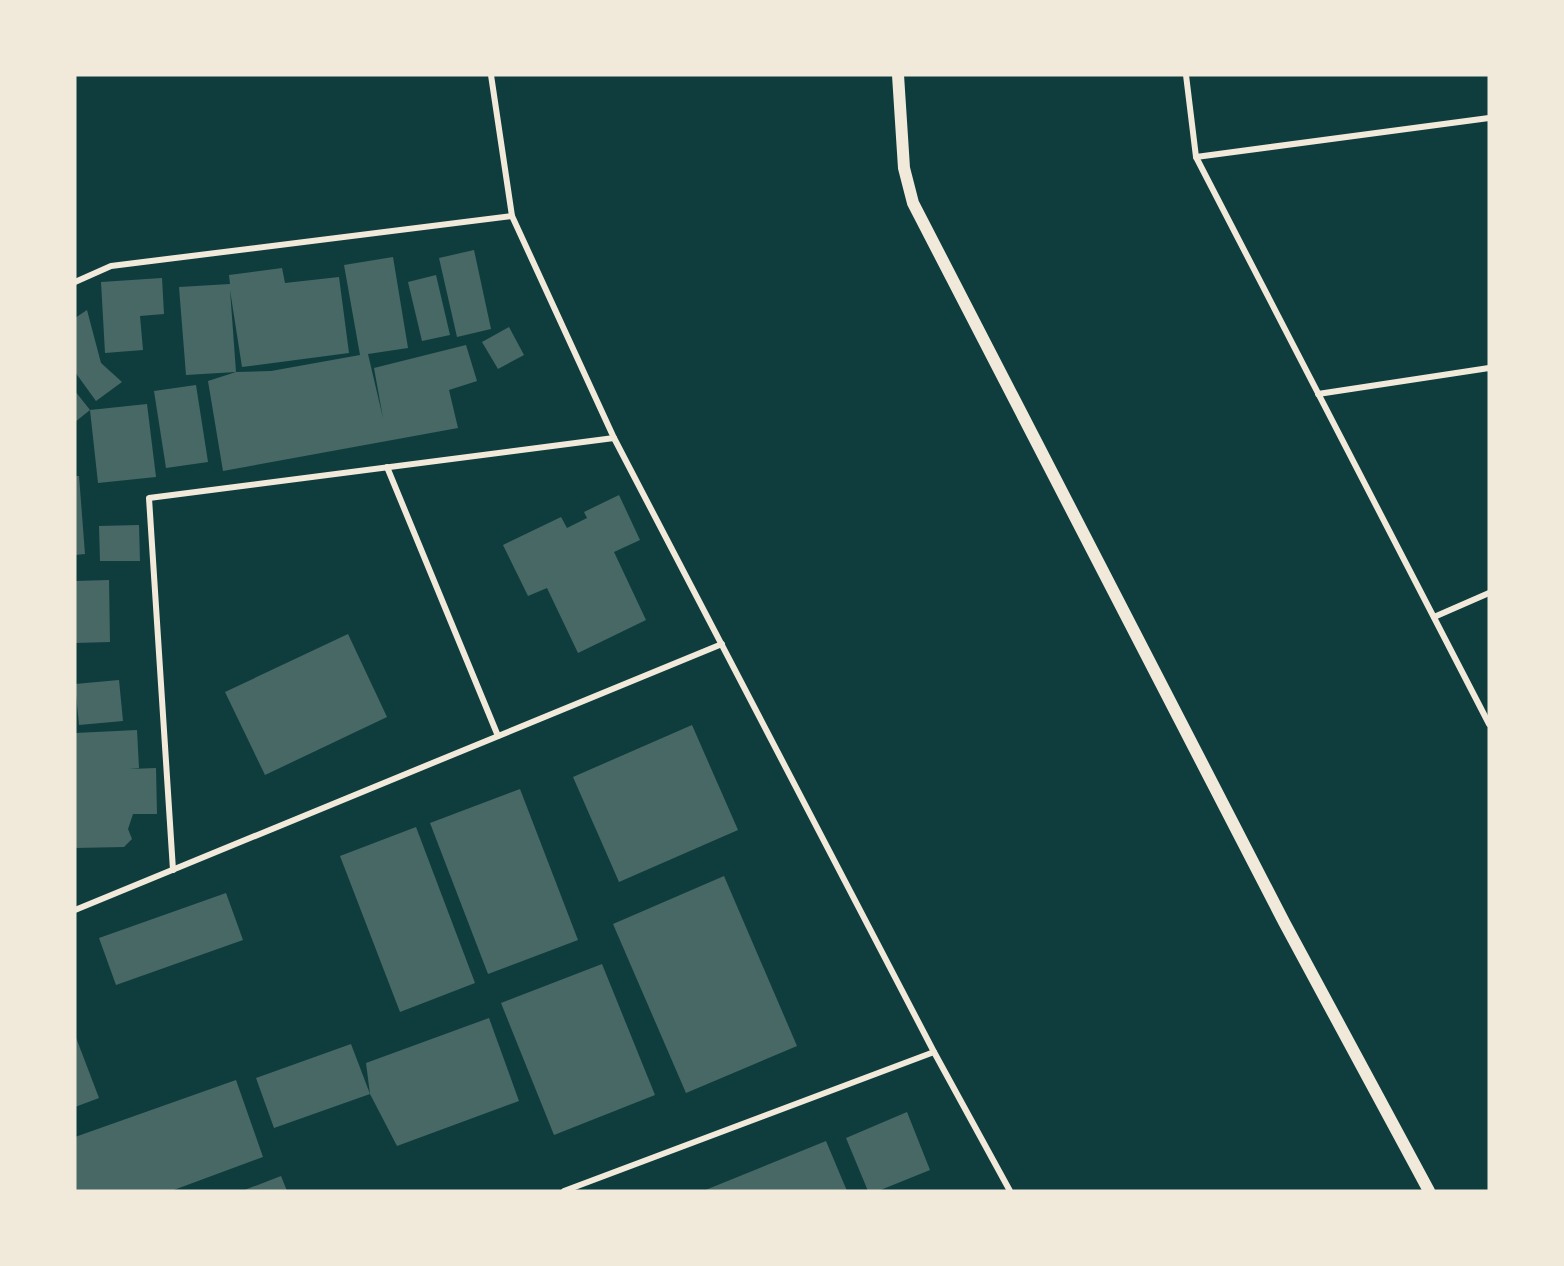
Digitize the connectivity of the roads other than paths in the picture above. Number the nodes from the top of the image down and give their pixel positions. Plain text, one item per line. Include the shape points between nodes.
1 (491, 75) edge
2 (898, 75) edge
3 (1185, 75) edge
4 (1489, 118) edge
5 (1196, 157) junction
6 (512, 216) junction
7 (75, 282) edge
8 (1489, 368) edge
9 (1318, 394) junction
10 (614, 438) junction
11 (387, 467) junction
12 (1489, 593) edge
13 (1434, 617) junction
14 (722, 644) junction
15 (1489, 724) edge
16 (498, 736) junction
17 (173, 870) junction
18 (75, 910) edge
19 (934, 1052) junction
20 (564, 1191) edge
21 (1010, 1191) edge
22 (1429, 1191) edge

1 - 6 street
2 - 22 main road via 904,168 913,203 1284,922
3 - 5 street
4 - 5 street
5 - 9 street
6 - 7 street via 111,266
6 - 10 street
8 - 9 street
9 - 13 street
10 - 11 street
10 - 14 street
11 - 16 street
11 - 17 street via 149,498
12 - 13 street
13 - 15 street
14 - 16 street
14 - 19 street
16 - 17 street
17 - 18 street
19 - 20 street
19 - 21 street

